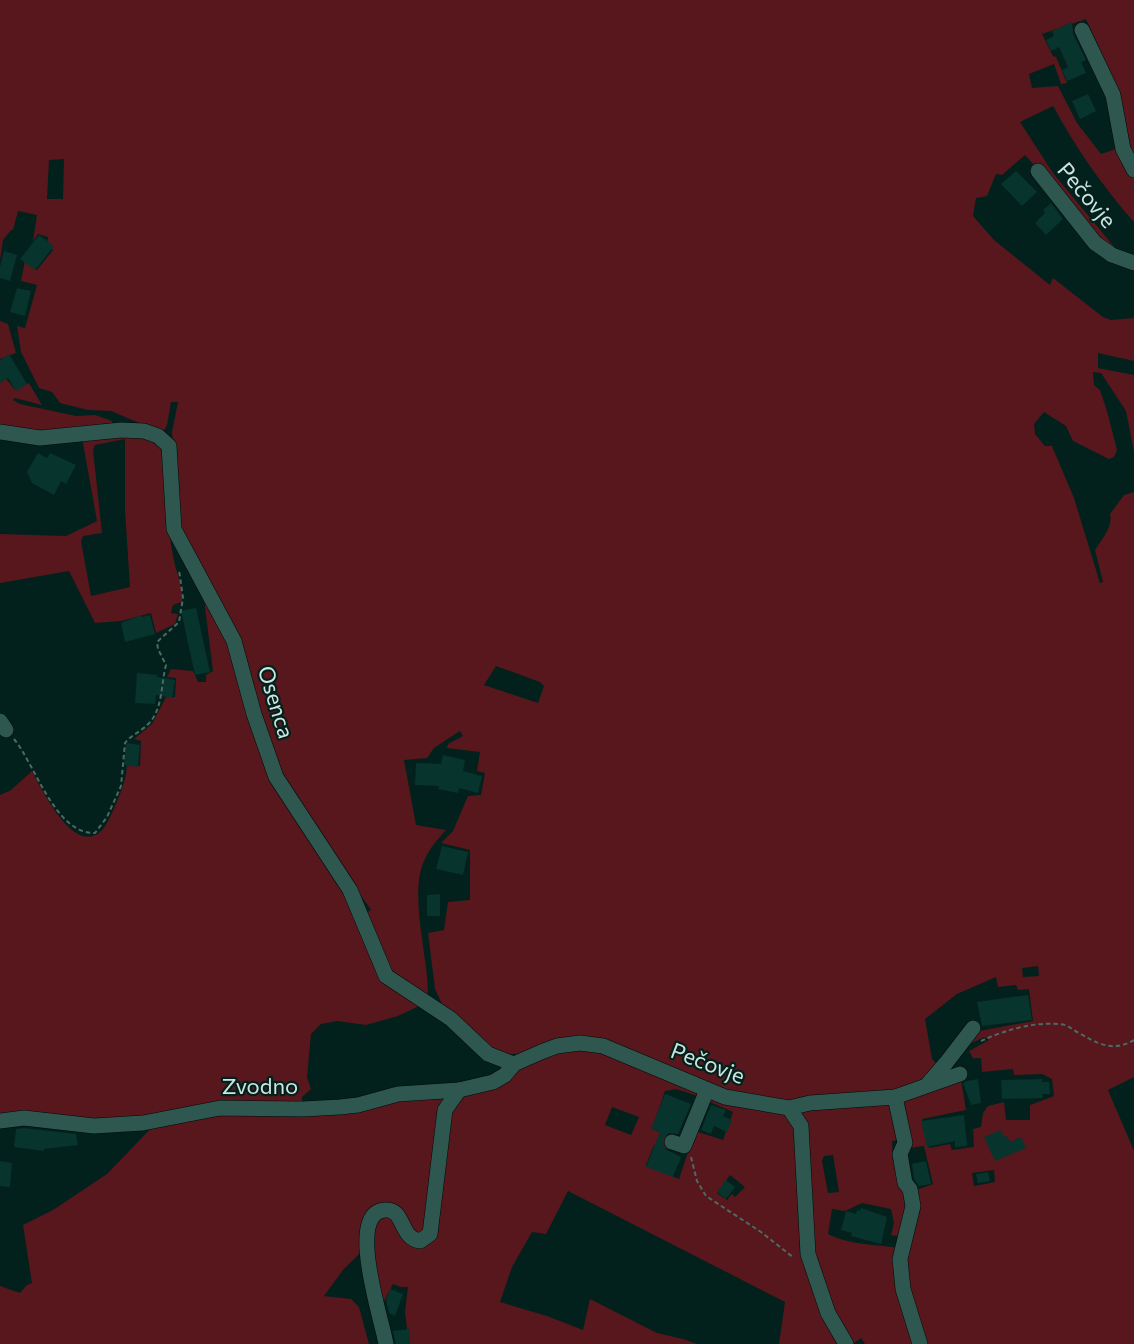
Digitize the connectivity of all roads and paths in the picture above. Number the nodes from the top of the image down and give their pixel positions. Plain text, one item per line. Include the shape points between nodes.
1 (1082, 30) dead end
2 (1134, 170) edge
3 (1038, 171) dead end
4 (1134, 263) edge
5 (0, 432) edge
6 (178, 565) dead end
7 (3, 726) edge
8 (974, 1036) joint
9 (1134, 1040) edge
10 (514, 1064) junction
11 (960, 1074) dead end
12 (926, 1086) junction
13 (459, 1090) junction
14 (707, 1090) junction
15 (895, 1097) junction
16 (789, 1108) junction
17 (0, 1121) edge
18 (679, 1141) joint
19 (812, 1269) junction
20 (386, 1344) edge
21 (846, 1344) edge
22 (920, 1344) edge

1 - 2 street via 1113,95 1123,149
3 - 4 street, Pečovje via 1095,243
5 - 10 street, Osenca via 40,438 144,430 170,446 174,529 234,641 276,777 350,890 386,976 451,1019 488,1054
6 - 7 path via 183,598 179,621 157,642 166,665 160,705 152,720 125,743 121,786 95,833 84,834 62,818
8 - 9 path via 1066,1025 1107,1047
8 - 12 street
10 - 13 street, Zvodno via 493,1082
10 - 14 street, Pečovje via 557,1046 603,1046
11 - 12 street
12 - 15 street
13 - 17 street, Zvodno via 398,1094 340,1107 220,1108 118,1125 76,1125 24,1118
13 - 20 street via 445,1110 430,1234 420,1241 414,1240 407,1235 401,1220 386,1209 376,1213 369,1223 369,1273
14 - 16 street, Pečovje
14 - 18 street
15 - 16 street
15 - 22 street via 905,1143 900,1155 903,1174 913,1206 900,1258 903,1289
16 - 19 street via 801,1126
18 - 19 path via 706,1196
19 - 21 street via 828,1313

